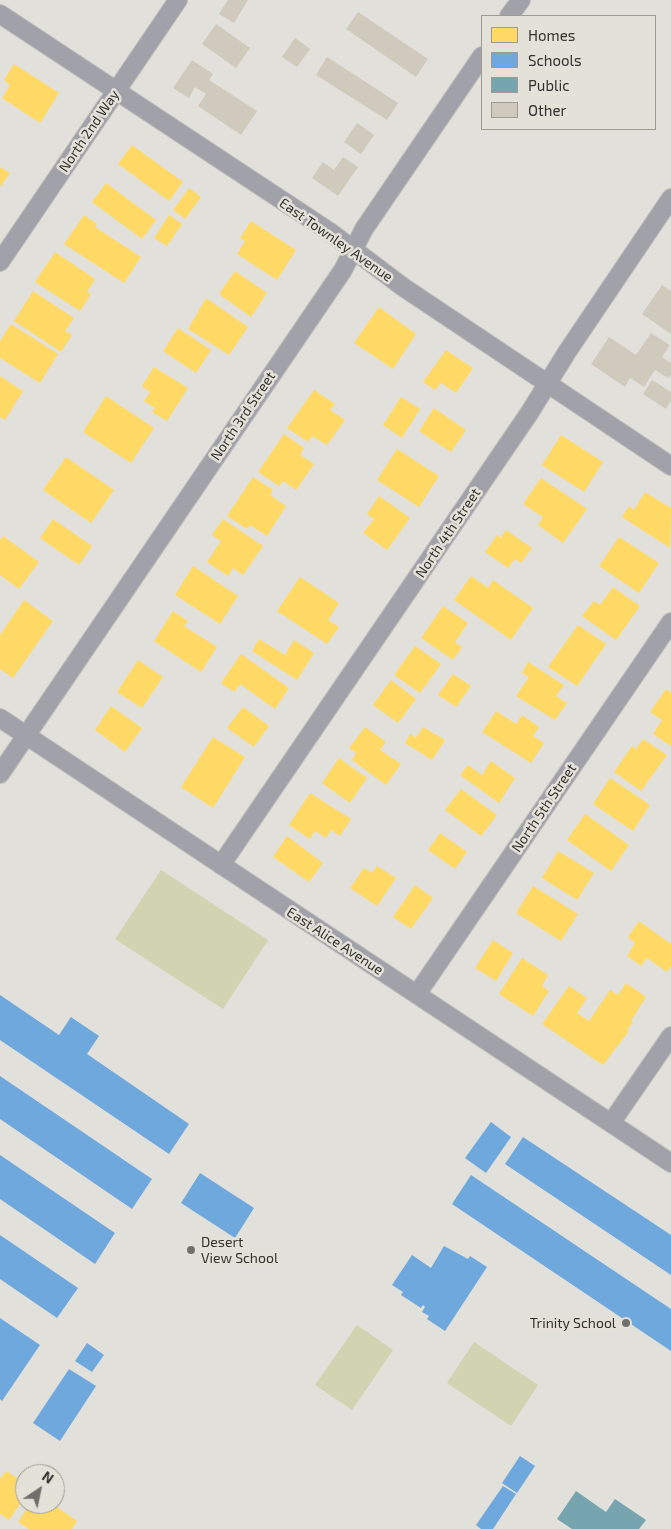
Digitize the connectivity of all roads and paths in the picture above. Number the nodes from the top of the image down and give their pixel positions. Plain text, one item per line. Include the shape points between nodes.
1 (178, 0) edge
2 (520, 0) edge
3 (0, 14) edge
4 (510, 15) edge
5 (481, 57) edge
6 (116, 92) junction
7 (671, 198) edge
8 (353, 250) junction
9 (0, 262) edge
10 (547, 384) junction
11 (671, 466) edge
12 (671, 622) edge
13 (0, 718) edge
14 (26, 735) junction
15 (0, 774) edge
16 (221, 866) junction
17 (417, 994) junction
18 (671, 1036) edge
19 (611, 1123) junction
20 (671, 1163) edge

1 - 6 street, North 2nd Way
2 - 4 street
3 - 6 street, East Townley Avenue
5 - 8 street, North 3rd Street
6 - 8 street, East Townley Avenue
6 - 9 street, North 2nd Way
7 - 10 street, North 4th Street
8 - 10 street, East Townley Avenue
8 - 14 street, North 3rd Street via 343,270
10 - 11 street, East Townley Avenue
10 - 16 street, North 4th Street
12 - 17 street, North 5th Street
13 - 14 street, East Alice Avenue
14 - 15 street, North 3rd Street
14 - 16 street, East Alice Avenue
16 - 17 street, East Alice Avenue
17 - 19 street, East Alice Avenue
18 - 19 street
19 - 20 street, East Alice Avenue

